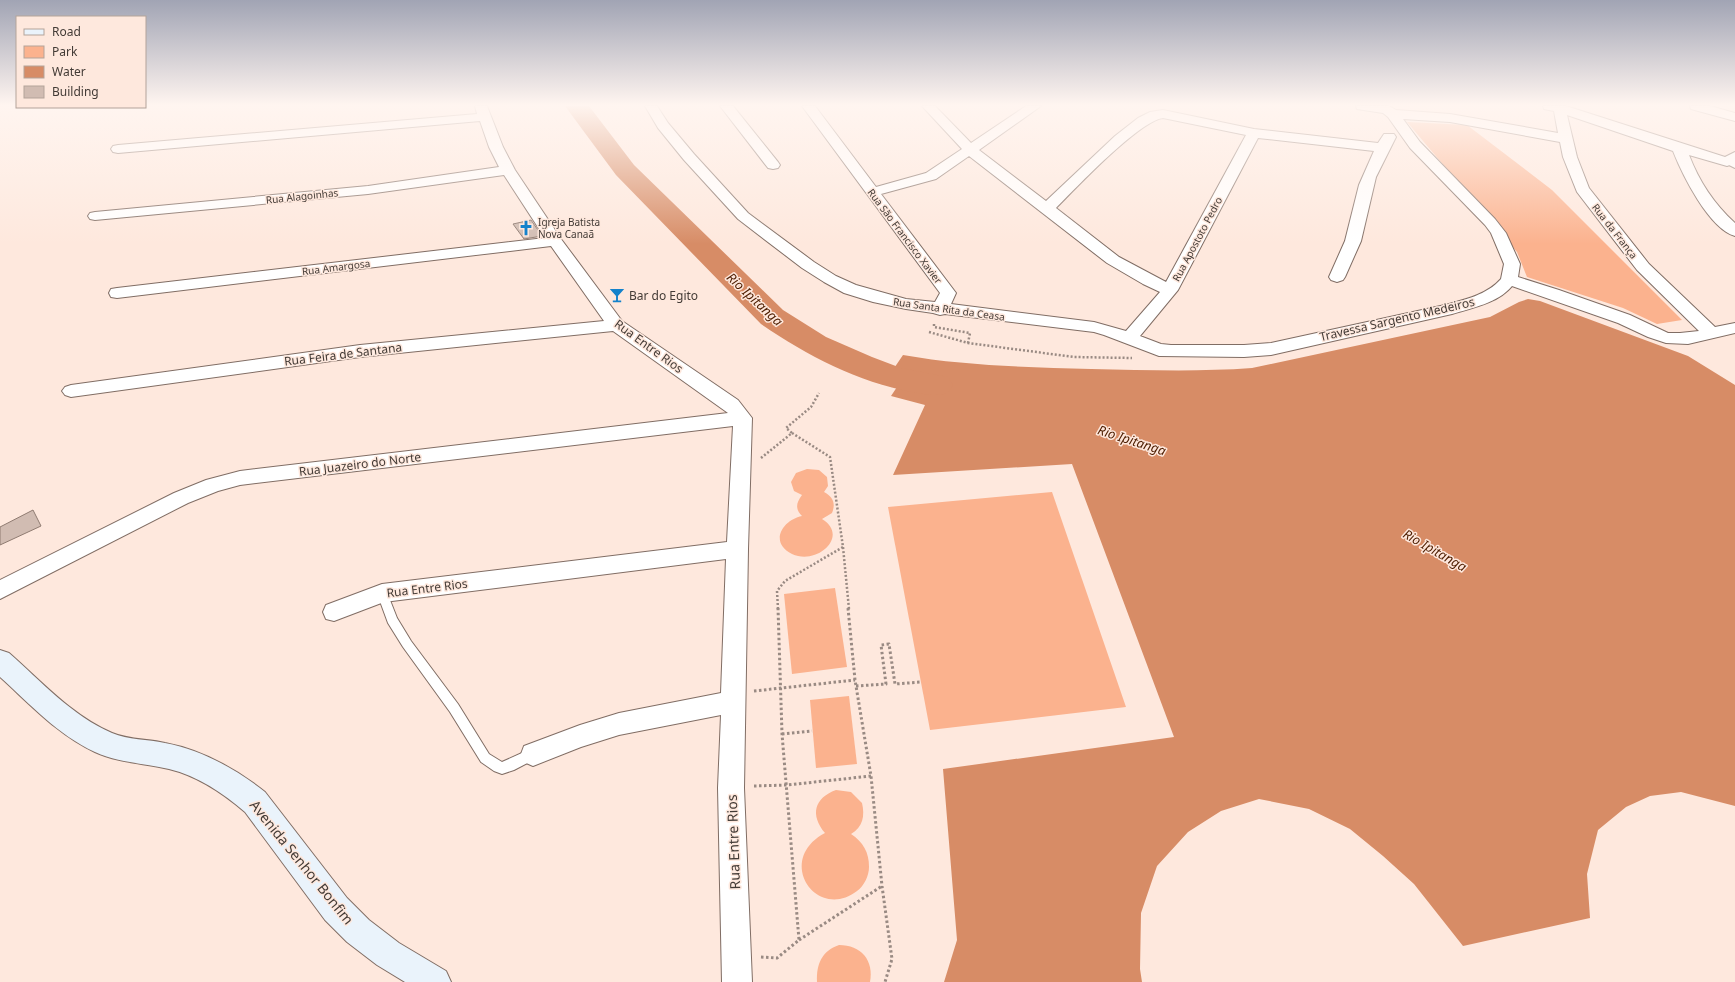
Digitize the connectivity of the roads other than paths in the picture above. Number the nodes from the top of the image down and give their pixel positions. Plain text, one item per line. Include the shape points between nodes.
1 (499, 152) edge
2 (685, 152) edge
3 (763, 152) edge
4 (842, 152) edge
5 (969, 152) edge
6 (971, 152) edge
7 (1106, 152) edge
8 (1244, 152) edge
9 (1381, 152) edge
10 (1422, 152) edge
11 (1570, 152) edge
12 (1680, 152) edge
13 (1695, 152) edge
14 (1732, 161) edge
15 (773, 165) dead end
16 (508, 170) junction
17 (872, 192) junction
18 (1047, 208) junction
19 (95, 216) dead end
20 (1735, 231) edge
21 (555, 241) junction
22 (1337, 277) dead end
23 (1509, 280) junction
24 (1170, 290) junction
25 (117, 293) dead end
26 (940, 310) junction
27 (616, 325) junction
28 (1735, 328) edge
29 (1711, 333) junction
30 (1129, 338) junction
31 (71, 391) dead end
32 (743, 418) junction
33 (737, 549) junction
34 (0, 590) edge
35 (382, 593) junction
36 (334, 612) dead end
37 (0, 661) edge
38 (733, 702) junction
39 (533, 754) joint
40 (435, 982) edge
41 (737, 982) edge

1 - 16 street, Rua Entre Rios
2 - 26 street, Rua Santa Rita da Ceasa via 743,216 830,279 850,289 879,298
3 - 15 street
4 - 17 street, Rua São Francisco Xavier
5 - 17 street via 931,176
6 - 18 street
7 - 18 street
8 - 24 street, Rua Apostoto Pedro
9 - 22 street via 1362,201 1353,241
10 - 23 street via 1498,233 1512,264
11 - 29 street, Rua da França via 1582,189 1643,267
12 - 20 street via 1697,190 1713,211
13 - 14 street
16 - 19 street, Rua Alagoinhas via 368,190
16 - 21 street, Rua Entre Rios
17 - 26 street, Rua São Francisco Xavier via 948,293
18 - 24 street via 1113,260
21 - 25 street, Rua Amargosa
21 - 27 street, Rua Entre Rios
23 - 29 street via 1627,320 1670,339
23 - 30 street, Travessa Sargento Medeiros via 1492,294 1468,304 1271,348 1244,351 1172,351 1159,350
24 - 30 street, Rua Apostoto Pedro
26 - 30 street, Rua Santa Rita da Ceasa via 1094,326
27 - 31 street, Rua Feira de Santana via 360,351
27 - 32 street, Rua Entre Rios via 731,405
28 - 29 street
32 - 33 street, Rua Entre Rios
32 - 34 street, Rua Juazeiro do Norte via 240,478 213,485 181,498
33 - 35 street, Rua Entre Rios
33 - 38 street, Rua Entre Rios
35 - 36 street, Rua Entre Rios
35 - 39 lane via 392,620 454,708 485,758 502,768
37 - 40 street, Avenida Senhor Bonfim via 73,724 103,742 121,750 175,758 213,772 238,788 255,802 336,909 358,931 388,954
38 - 39 street via 619,724
38 - 41 street, Rua Entre Rios via 731,788

